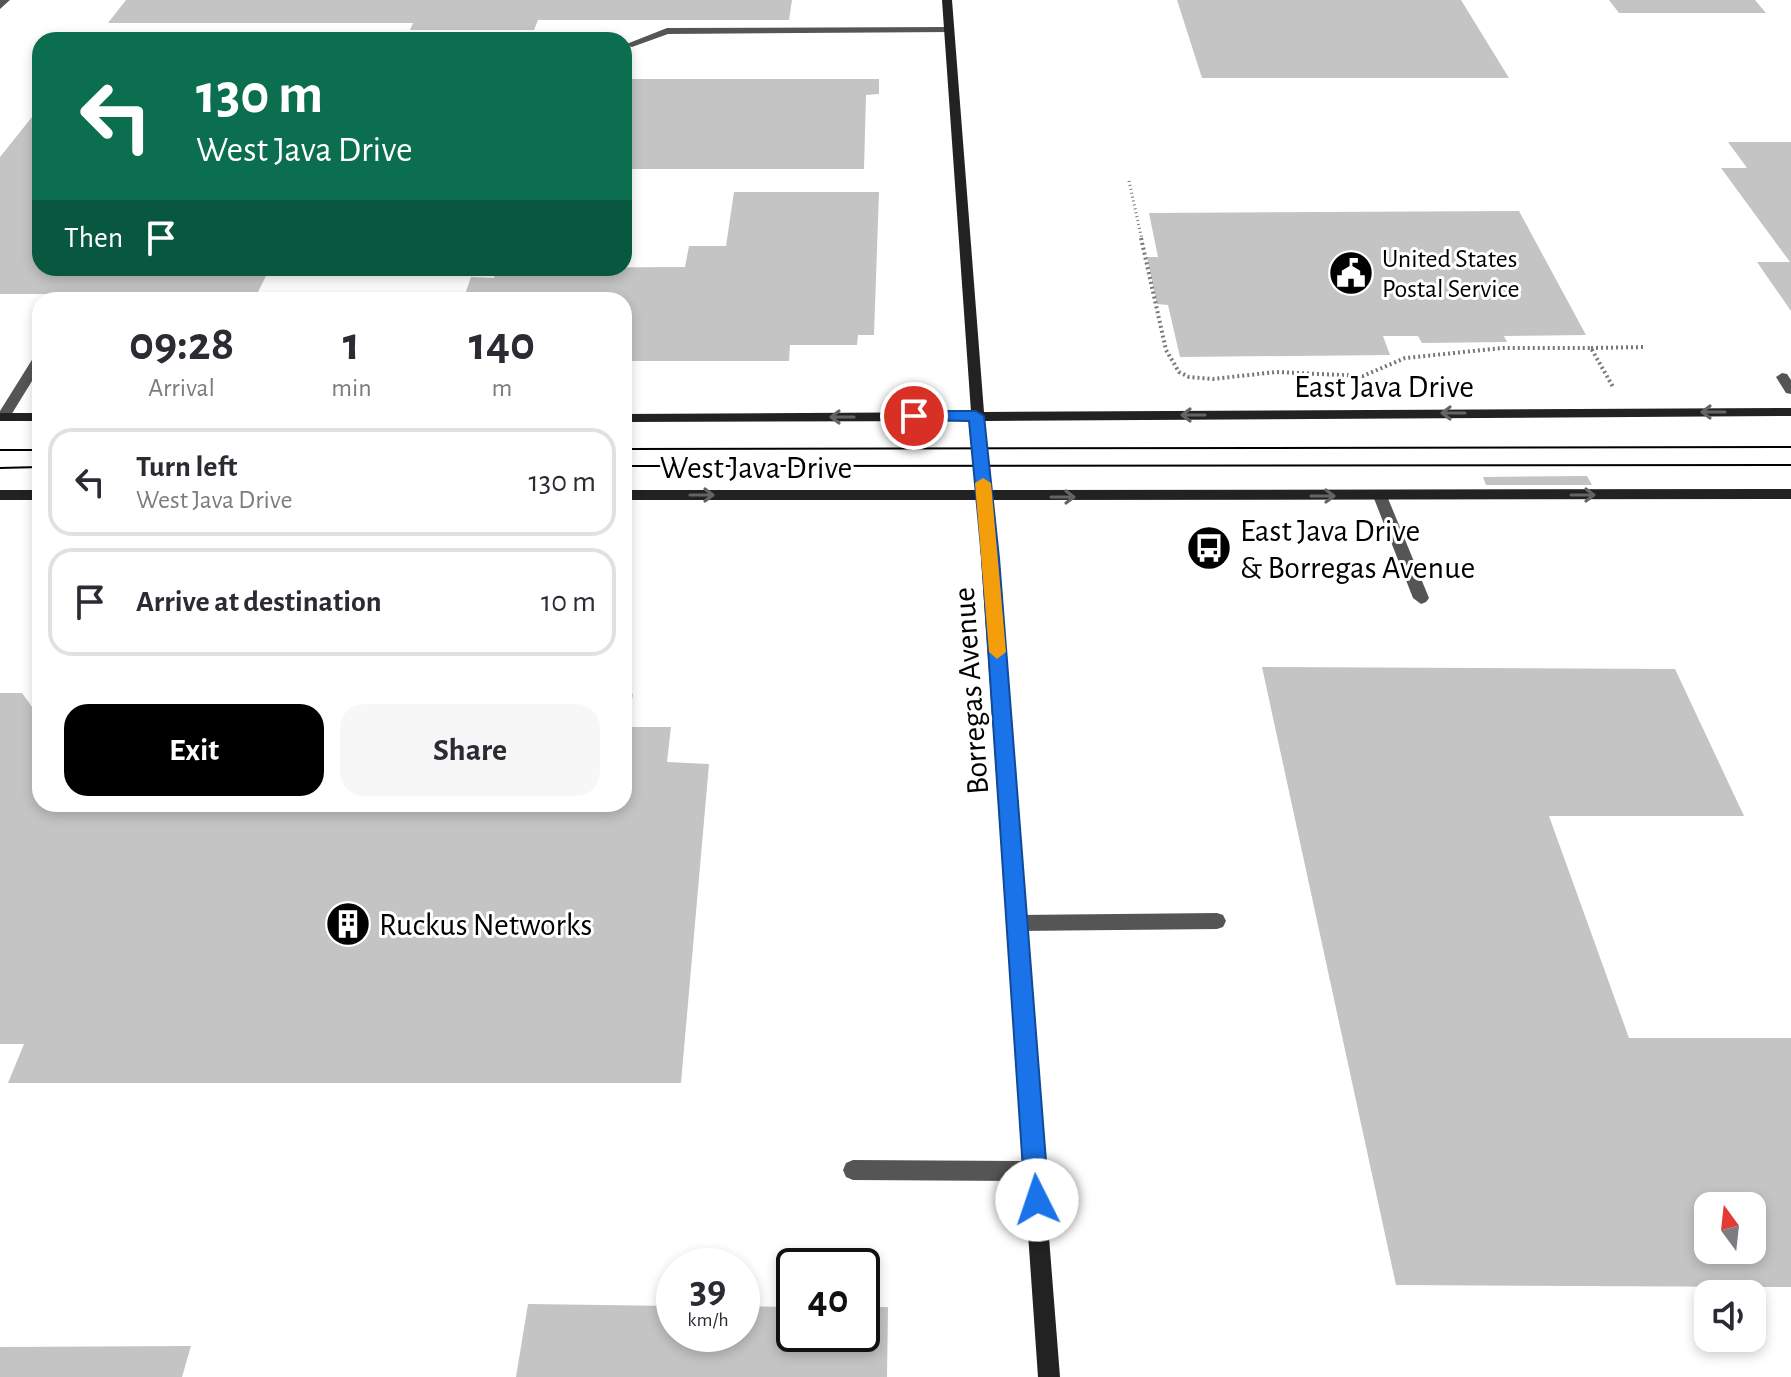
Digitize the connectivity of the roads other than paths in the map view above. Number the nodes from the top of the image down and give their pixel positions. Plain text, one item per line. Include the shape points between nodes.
1 (5, 0) edge
2 (947, 0) edge
3 (0, 6) edge
4 (949, 30) junction
5 (632, 44) edge
6 (32, 370) edge
7 (1782, 377) dead end
8 (1791, 390) edge
9 (1791, 412) edge
10 (976, 416) junction
11 (2, 417) edge
12 (32, 417) edge
13 (632, 418) edge
14 (1791, 494) edge
15 (0, 495) edge
16 (32, 495) edge
17 (632, 495) edge
18 (985, 496) junction
19 (1380, 496) junction
20 (1421, 598) dead end
21 (1217, 921) dead end
22 (1017, 923) junction
23 (853, 1170) dead end
24 (1035, 1171) junction
25 (1049, 1377) edge

1 - 3 lane
2 - 4 main road, Borregas Avenue
4 - 5 lane via 667,31
4 - 10 main road, Borregas Avenue
6 - 11 lane
7 - 8 lane
9 -> 10 main road, East Java Drive
10 -> 13 main road, West Java Drive
10 - 18 main road, Borregas Avenue
11 - 12 main road
19 -> 14 main road
15 - 16 main road
17 -> 18 main road, West Java Drive
18 -> 19 main road
18 - 22 main road, Borregas Avenue
19 - 20 lane
21 - 22 lane
22 - 24 main road, Borregas Avenue
23 - 24 lane
24 - 25 main road, Borregas Avenue

